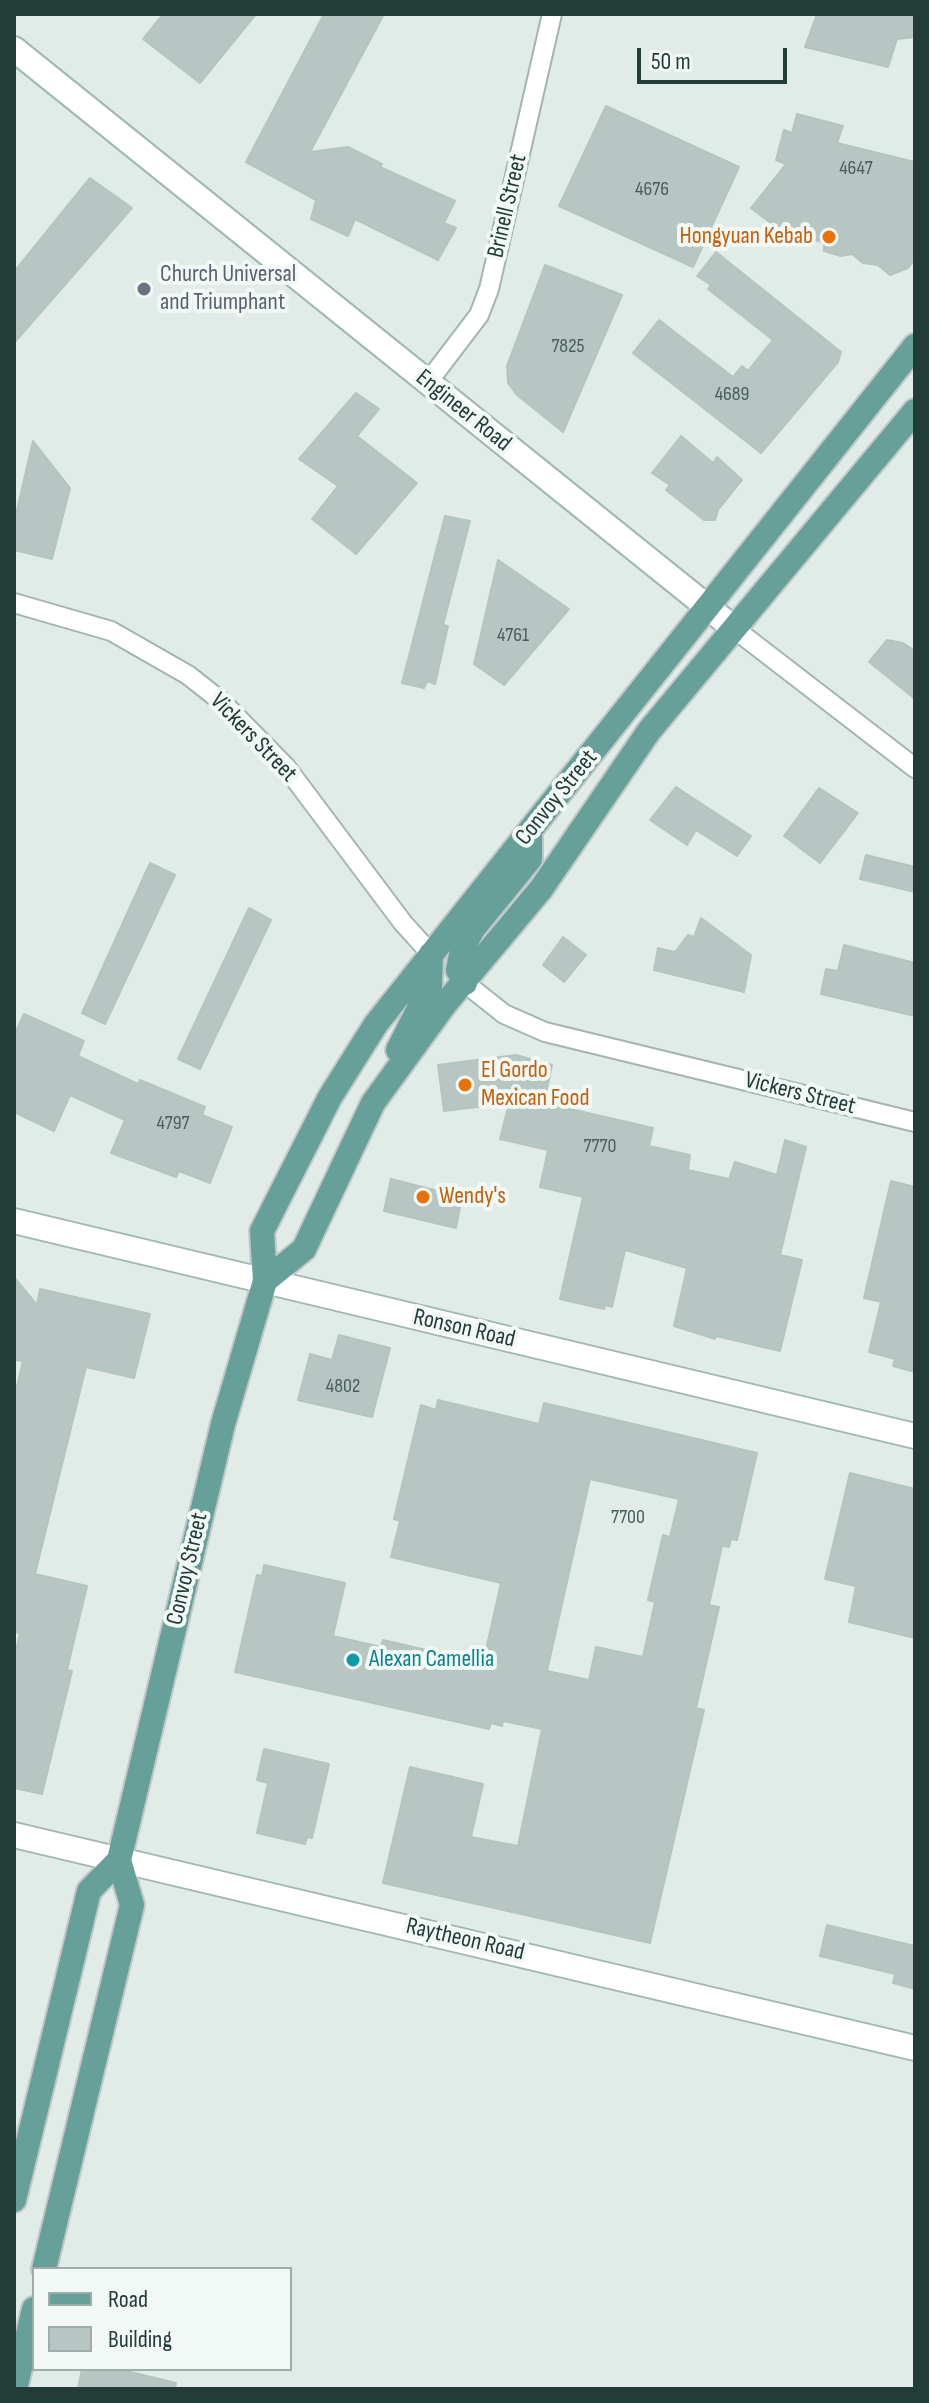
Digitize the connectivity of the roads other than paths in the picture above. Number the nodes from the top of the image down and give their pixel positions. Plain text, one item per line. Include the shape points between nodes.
1 (552, 14) edge
2 (14, 49) edge
3 (915, 346) edge
4 (428, 382) junction
5 (915, 411) edge
6 (14, 603) edge
7 (707, 606) junction
8 (736, 630) junction
9 (915, 768) edge
10 (530, 831) junction
11 (431, 954) junction
12 (465, 983) junction
13 (373, 1103) junction
14 (915, 1122) edge
15 (14, 1221) edge
16 (265, 1281) junction
17 (915, 1436) edge
18 (14, 1835) edge
19 (119, 1860) junction
20 (915, 2048) edge
21 (14, 2200) edge
22 (44, 2267) edge
23 (32, 2317) edge
24 (15, 2389) edge

1 - 4 street, Brinell Street via 489,289 479,315
2 - 4 street, Engineer Road
3 - 7 main road, Convoy Street
4 - 7 street, Engineer Road
5 - 8 main road, Convoy Street
6 - 11 street, Vickers Street via 111,631 188,675 221,701 286,767
7 - 8 street, Engineer Road
7 - 10 main road, Convoy Street
8 - 9 street, Engineer Road
8 - 12 main road, Convoy Street via 649,731 541,889
10 - 11 main road, Convoy Street
10 - 12 main road via 530,859 462,950 458,970
11 - 13 main road via 430,987
11 - 16 main road, Convoy Street via 349,1064 274,1206 262,1231
12 - 13 main road, Convoy Street
12 - 14 street, Vickers Street via 504,1014 545,1032
13 - 16 main road, Convoy Street via 304,1249
15 - 16 street, Ronson Road
16 - 17 street, Ronson Road
16 - 19 main road, Convoy Street via 223,1424
18 - 19 street, Raytheon Road
19 - 20 street, Raytheon Road
19 - 21 main road via 89,1891
19 - 22 main road, Convoy Street via 132,1905
23 - 24 main road

